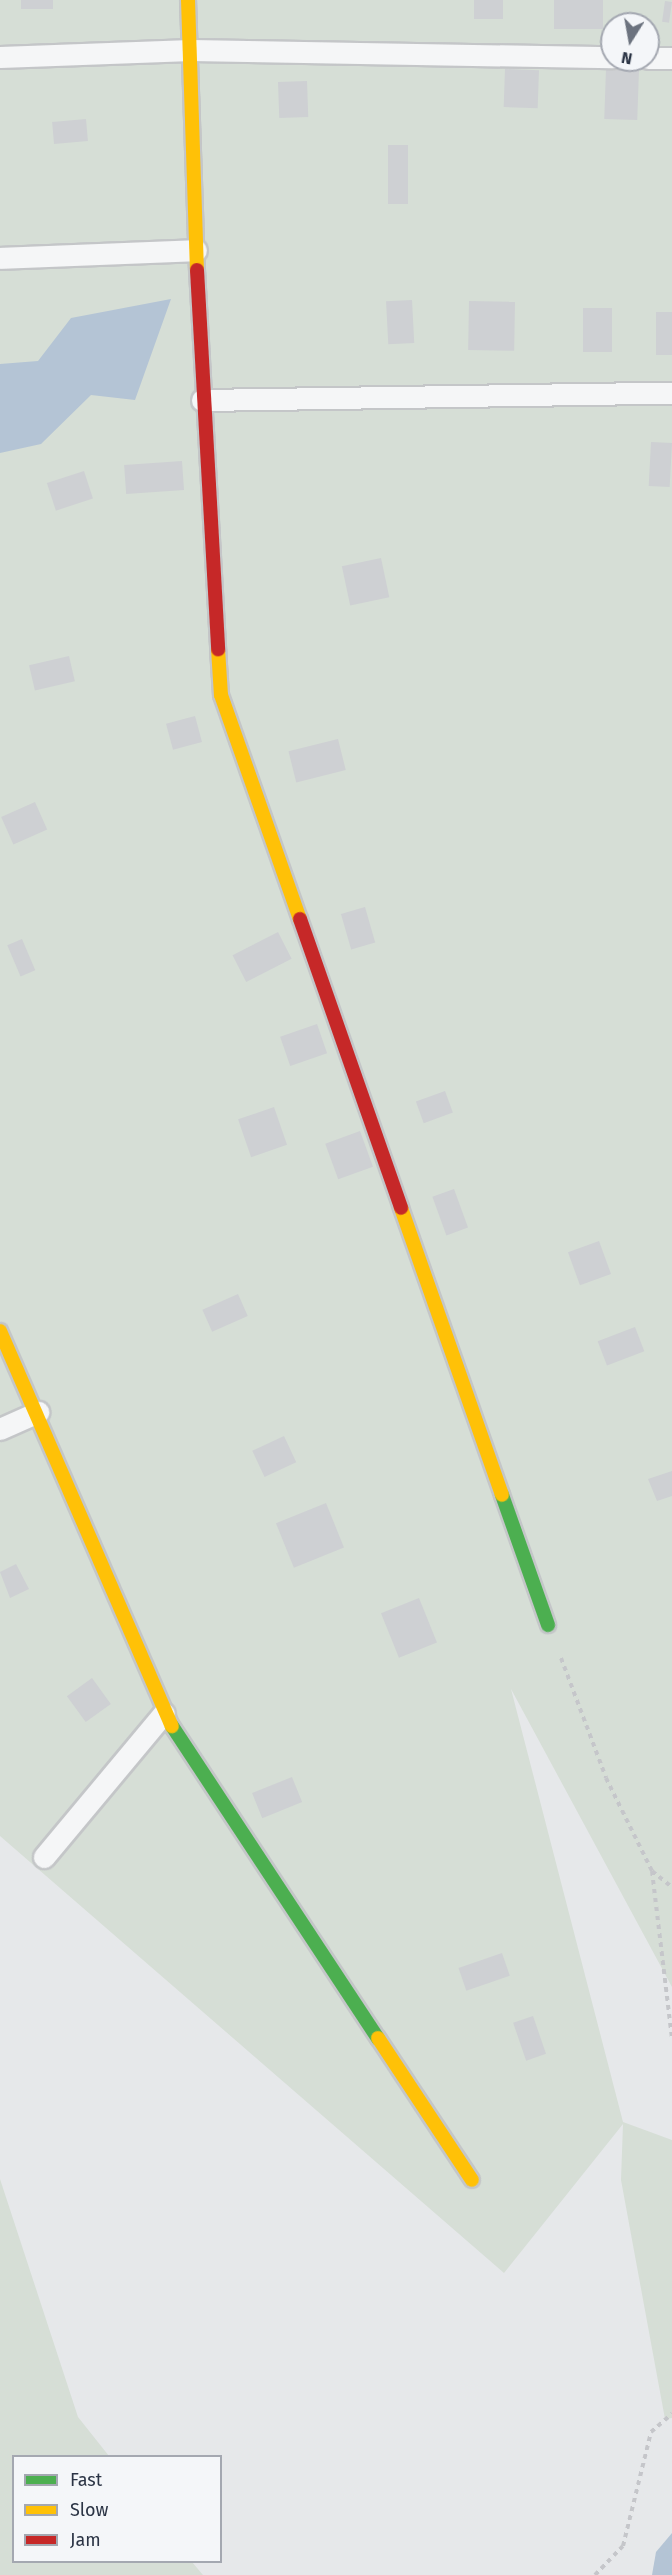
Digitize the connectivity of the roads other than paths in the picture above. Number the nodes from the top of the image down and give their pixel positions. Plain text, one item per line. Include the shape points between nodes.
1 (188, 0) edge
2 (191, 50) junction
3 (0, 57) edge
4 (600, 57) edge
5 (196, 250) junction
6 (0, 258) edge
7 (672, 393) edge
8 (202, 400) junction
9 (0, 1331) edge
10 (38, 1412) junction
11 (0, 1429) edge
12 (548, 1625) road end
13 (164, 1713) junction
14 (44, 1857) dead end
15 (472, 2180) dead end

1 - 2 street
2 - 3 lane
2 - 4 lane
2 - 5 street
5 - 6 lane
5 - 8 street
7 - 8 lane
8 - 12 street via 221,695
9 - 10 street
10 - 11 lane
10 - 13 street
13 - 14 lane
13 - 15 street

